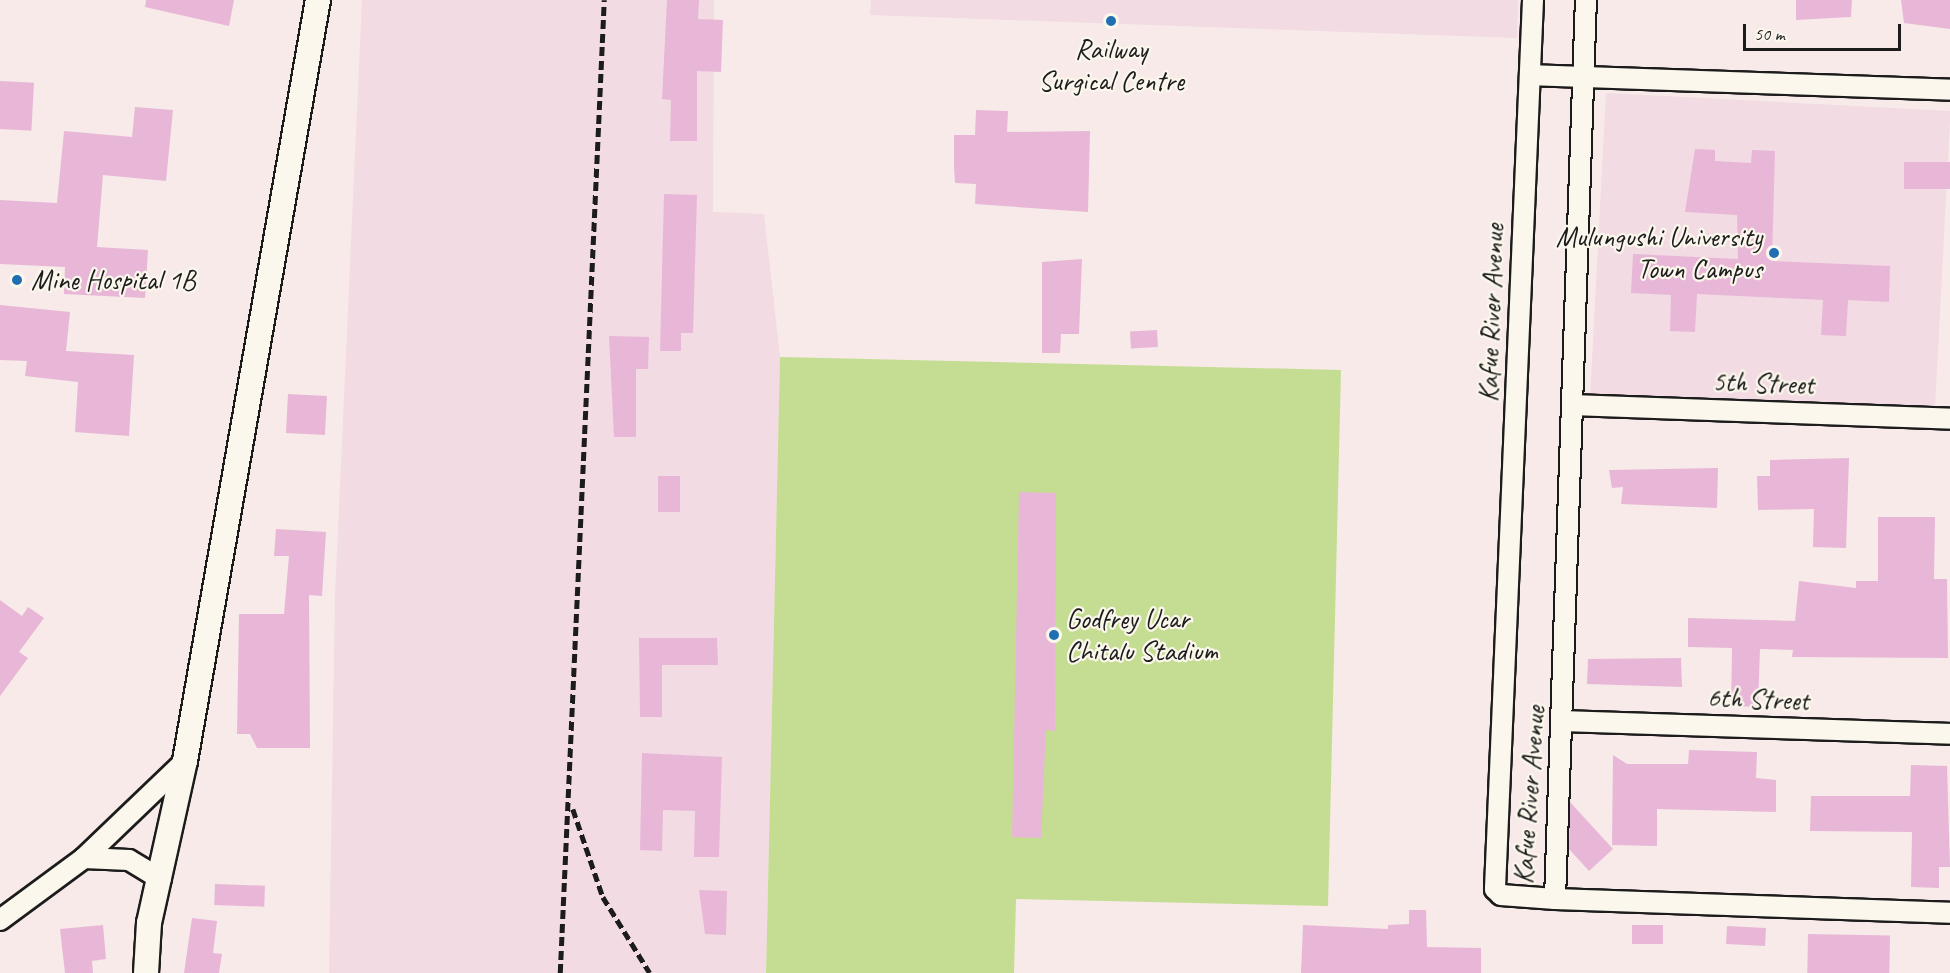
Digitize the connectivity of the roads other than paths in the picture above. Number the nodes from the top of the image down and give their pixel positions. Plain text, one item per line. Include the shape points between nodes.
1 (318, 0) edge
2 (1533, 0) edge
3 (1586, 0) edge
4 (1530, 75) junction
5 (1584, 77) junction
6 (1950, 90) edge
7 (1575, 405) junction
8 (1950, 419) edge
9 (1564, 721) junction
10 (1950, 734) edge
11 (185, 761) junction
12 (84, 858) junction
13 (161, 879) junction
14 (1555, 899) junction
15 (1950, 913) edge
16 (0, 920) edge
17 (146, 973) edge

1 - 11 street
2 - 4 street, Kafue River Avenue
3 - 5 street, Kafue River Avenue
4 - 5 street
4 - 14 street, Kafue River Avenue via 1495,889 1501,895
5 - 6 street
5 - 7 street, Kafue River Avenue
7 - 8 street, 5th Street
7 - 9 street, Kafue River Avenue
9 - 10 street, 6th Street
9 - 14 street, Kafue River Avenue
11 - 12 street
11 - 13 street
12 - 13 street via 129,860
12 - 16 street
13 - 17 street via 149,923
14 - 15 street

